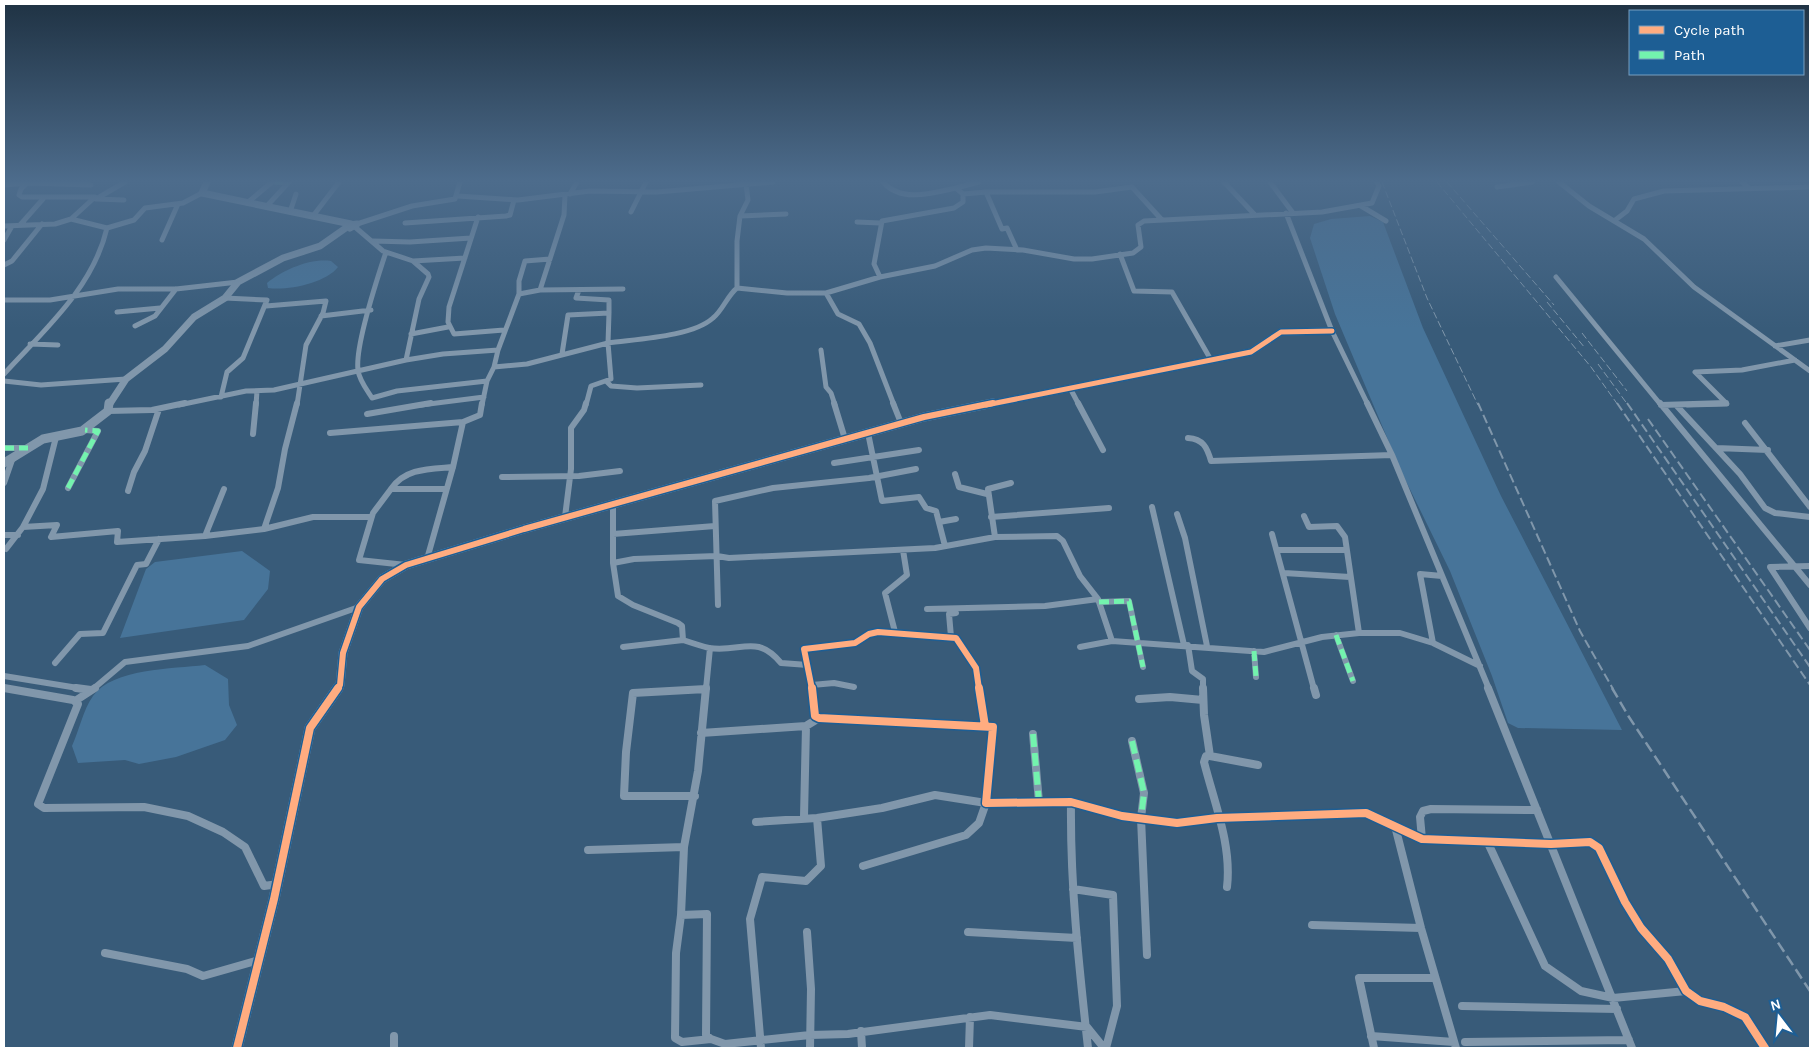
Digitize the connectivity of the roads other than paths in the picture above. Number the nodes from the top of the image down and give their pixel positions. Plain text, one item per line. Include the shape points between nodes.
1 (36, 231) edge
2 (107, 231) edge
3 (166, 231) edge
4 (345, 231) edge
5 (359, 231) edge
6 (473, 231) edge
7 (559, 231) edge
8 (739, 231) edge
9 (879, 231) edge
10 (1008, 231) edge
11 (1139, 231) edge
12 (1296, 231) edge
13 (1632, 231) edge
14 (471, 238) junction
15 (162, 240) dead end
16 (373, 242) junction
17 (1017, 250) junction
18 (386, 252) junction
19 (1120, 254) junction
20 (464, 258) junction
21 (550, 259) junction
22 (413, 261) junction
23 (4, 264) edge
24 (880, 277) junction
25 (1556, 277) dead end
26 (238, 282) junction
27 (623, 288) dead end
28 (737, 288) junction
29 (176, 289) junction
30 (540, 290) junction
31 (579, 290) junction
32 (826, 293) junction
33 (520, 294) junction
34 (73, 296) junction
35 (224, 298) junction
36 (4, 300) edge
37 (266, 306) junction
38 (160, 308) junction
39 (371, 310) junction
40 (117, 312) dead end
41 (609, 313) junction
42 (321, 316) junction
43 (135, 326) dead end
44 (448, 327) junction
45 (504, 330) junction
46 (1332, 331) junction
47 (411, 334) junction
48 (1810, 340) edge
49 (30, 344) junction
50 (608, 344) junction
51 (58, 345) dead end
52 (1775, 346) junction
53 (498, 350) junction
54 (821, 350) dead end
55 (562, 354) junction
56 (406, 360) junction
57 (1211, 360) junction
58 (1795, 360) junction
59 (1810, 363) edge
60 (1802, 365) junction
61 (494, 367) junction
62 (358, 370) junction
63 (1810, 371) edge
64 (4, 374) edge
65 (126, 379) junction
66 (4, 381) edge
67 (487, 381) junction
68 (606, 381) junction
69 (299, 384) junction
70 (701, 385) dead end
71 (1070, 388) junction
72 (258, 392) junction
73 (220, 397) junction
74 (484, 397) junction
75 (1676, 404) junction
76 (1661, 405) junction
77 (160, 409) junction
78 (108, 411) junction
79 (367, 414) dead end
80 (463, 422) junction
81 (900, 423) junction
82 (1745, 423) dead end
83 (85, 430) junction
84 (330, 433) dead end
85 (868, 433) junction
86 (253, 434) dead end
87 (56, 437) junction
88 (1188, 438) dead end
89 (845, 439) junction
90 (4, 448) edge
91 (28, 448) junction
92 (1716, 448) junction
93 (919, 450) dead end
94 (1103, 450) dead end
95 (1768, 450) junction
96 (1392, 455) junction
97 (873, 458) junction
98 (12, 460) junction
99 (4, 462) edge
100 (834, 463) dead end
101 (453, 467) junction
102 (916, 469) dead end
103 (620, 471) dead end
104 (570, 474) junction
105 (955, 474) dead end
106 (878, 475) junction
107 (502, 477) dead end
108 (4, 483) edge
109 (1011, 483) dead end
110 (68, 488) dead end
111 (224, 489) dead end
112 (446, 489) junction
113 (391, 490) junction
114 (128, 491) dead end
115 (987, 494) junction
116 (613, 504) junction
117 (1152, 507) dead end
118 (1109, 508) dead end
119 (1810, 508) edge
120 (1177, 514) dead end
121 (1304, 516) dead end
122 (371, 517) junction
123 (565, 517) junction
124 (991, 517) junction
125 (1810, 517) edge
126 (956, 519) dead end
127 (939, 522) junction
128 (715, 526) junction
129 (23, 527) junction
130 (264, 528) junction
131 (614, 534) junction
132 (1272, 534) dead end
133 (4, 535) edge
134 (18, 535) junction
135 (205, 536) junction
136 (995, 537) junction
137 (159, 539) junction
138 (945, 546) junction
139 (6, 549) dead end
140 (903, 550) junction
141 (1277, 550) junction
142 (1346, 550) junction
143 (717, 556) junction
144 (427, 558) junction
145 (613, 563) junction
146 (406, 565) junction
147 (1795, 566) junction
148 (1810, 566) edge
149 (1284, 573) junction
150 (1442, 576) junction
151 (1350, 577) junction
152 (1810, 586) edge
153 (1099, 601) junction
154 (718, 605) dead end
155 (359, 607) junction
156 (958, 608) junction
157 (927, 609) dead end
158 (1810, 628) edge
159 (896, 632) junction
160 (1359, 633) junction
161 (1336, 635) junction
162 (951, 637) junction
163 (683, 640) junction
164 (1112, 641) junction
165 (1301, 642) junction
166 (1138, 643) junction
167 (1433, 643) junction
168 (1186, 645) junction
169 (1207, 646) junction
170 (623, 647) dead end
171 (1080, 647) dead end
172 (710, 648) junction
173 (1254, 651) junction
174 (55, 663) dead end
175 (808, 665) junction
176 (1480, 666) junction
177 (1143, 667) dead end
178 (7, 676) edge
179 (1256, 677) dead end
180 (1353, 681) dead end
181 (4, 684) edge
182 (812, 685) junction
183 (854, 687) dead end
184 (4, 688) edge
185 (706, 689) junction
186 (91, 690) junction
187 (1316, 694) dead end
188 (1139, 700) dead end
189 (1203, 700) junction
190 (75, 701) junction
191 (819, 718) junction
192 (806, 726) junction
193 (985, 726) junction
194 (701, 734) junction
195 (1033, 734) dead end
196 (1132, 741) dead end
197 (1210, 756) junction
198 (1258, 765) dead end
199 (695, 796) junction
200 (1039, 802) junction
201 (1071, 802) junction
202 (986, 803) junction
203 (1537, 810) junction
204 (804, 817) junction
205 (817, 818) junction
206 (1141, 818) junction
207 (1217, 818) junction
208 (756, 822) dead end
209 (1395, 826) junction
210 (1422, 839) junction
211 (1488, 843) junction
212 (1550, 844) junction
213 (684, 847) junction
214 (588, 850) dead end
215 (863, 866) dead end
216 (278, 884) junction
217 (1227, 887) dead end
218 (1073, 889) junction
219 (681, 915) junction
220 (1312, 925) dead end
221 (1420, 928) junction
222 (807, 932) dead end
223 (968, 932) dead end
224 (1077, 938) junction
225 (105, 953) dead end
226 (1147, 955) dead end
227 (259, 960) junction
228 (1435, 978) junction
229 (1686, 991) junction
230 (1613, 998) junction
231 (1462, 1006) dead end
232 (1617, 1009) junction
233 (970, 1017) junction
234 (1086, 1027) junction
235 (861, 1032) junction
236 (810, 1035) junction
237 (394, 1036) dead end
238 (1371, 1036) junction
239 (711, 1039) junction
240 (1465, 1042) dead end
241 (761, 1044) edge
242 (1630, 1044) edge
243 (1455, 1045) edge
244 (237, 1048) edge
245 (394, 1048) edge
246 (810, 1048) edge
247 (862, 1048) edge
248 (969, 1048) edge
249 (1088, 1048) edge
250 (1105, 1048) edge
251 (1374, 1048) edge
252 (1766, 1048) edge

1 - 23 street via 12,261
2 - 34 street via 106,242 83,285
3 - 15 street
4 - 26 street via 320,246 283,258
5 - 16 street
6 - 14 street
7 - 21 street
8 - 28 street
9 - 24 street via 874,264
10 - 17 street
11 - 19 street via 1141,247
12 - 46 street
13 - 52 street via 1644,238 1694,287
14 - 16 street
14 - 20 street
16 - 18 street
17 - 19 street via 1074,259
17 - 24 street via 972,250 935,266
18 - 22 street
18 - 39 street
19 - 57 street via 1134,291 1172,292
20 - 22 street
20 - 44 street via 448,307
21 - 30 street
21 - 33 street via 525,261 519,281
22 - 47 street via 429,277 419,299
24 - 32 street
25 - 76 street
26 - 29 street
26 - 35 street
27 - 31 street
28 - 32 street
28 - 50 street via 712,319 696,326
29 - 34 street via 118,289
29 - 38 street
30 - 31 street
30 - 33 street
31 - 41 street via 576,298 609,300
32 - 81 street via 838,314 859,324 870,342
33 - 45 street
34 - 36 street via 50,300
34 - 49 street
35 - 37 street via 267,300
35 - 65 street via 194,317 165,349
37 - 42 street via 326,301
37 - 73 street via 243,358 227,372
38 - 40 street
38 - 43 street via 151,320
39 - 42 street
39 - 62 street
41 - 50 street
41 - 55 street via 568,315
42 - 69 street via 306,345
44 - 45 street via 454,334
44 - 47 street
45 - 53 street
46 - 57 street via 1281,332 1251,352
46 - 96 street
47 - 56 street
48 - 52 street
49 - 51 street
49 - 64 street
50 - 55 street
50 - 68 street via 611,379
52 - 58 street
53 - 56 street
53 - 61 street
54 - 89 street via 826,386
55 - 61 street via 527,364
56 - 62 street
57 - 71 street
58 - 60 street
58 - 75 street via 1742,370 1695,372 1727,404
59 - 60 street
60 - 63 street
61 - 67 street
62 - 67 street via 372,398 397,391
62 - 69 street
65 - 66 street via 41,385
65 - 78 street via 109,401
67 - 74 street
68 - 70 street via 611,386 637,388
68 - 104 street via 591,386 584,410 571,428
69 - 72 street
69 - 130 street via 278,488
71 - 81 street
71 - 94 street
72 - 73 street via 246,391
72 - 86 street
73 - 77 street
74 - 79 street
74 - 80 street via 480,415
75 - 76 street
75 - 92 street
76 - 147 street
77 - 78 street
77 - 114 street
78 - 83 street
80 - 84 street
80 - 101 street
81 - 85 street
82 - 95 street
83 - 87 street
83 - 110 street via 98,429
85 - 89 street
85 - 97 street
87 - 91 street via 43,438
87 - 129 street via 49,454 43,488
88 - 96 street via 1197,438 1206,444 1211,461
89 - 116 street
90 - 91 street
91 - 98 street
92 - 95 street
92 - 125 street via 1764,508 1774,513
93 - 97 street
95 - 119 street
96 - 150 street
97 - 100 street
97 - 106 street
98 - 99 street
98 - 108 street
101 - 112 street
101 - 113 street via 403,475
102 - 106 street
103 - 104 street
104 - 107 street
104 - 123 street
105 - 115 street via 959,487 965,491
106 - 127 street via 884,502 919,497 926,508 936,511
106 - 128 street via 774,488 715,501
109 - 115 street via 988,489
111 - 135 street
112 - 113 street
112 - 144 street
113 - 122 street via 381,499
115 - 124 street
116 - 123 street
116 - 131 street
117 - 168 street
118 - 124 street
120 - 169 street
121 - 142 street via 1309,527 1340,528 1345,536
122 - 130 street via 313,518
122 - 146 street via 359,560
123 - 144 street
124 - 136 street
126 - 127 street
127 - 138 street
128 - 131 street
128 - 143 street
129 - 134 street
129 - 137 street via 57,524 51,537 118,531 118,542
130 - 135 street
131 - 145 street
132 - 141 street
133 - 134 street
134 - 139 street
135 - 137 street
136 - 138 street
136 - 153 street via 1038,535 1061,538 1080,576
137 - 174 street via 146,564 137,565 103,633 80,634
138 - 140 street
140 - 143 street
140 - 159 street via 907,575 885,594
141 - 142 street
141 - 149 street
142 - 151 street
143 - 145 street via 634,559
143 - 154 street
144 - 146 street
145 - 163 street via 618,596 634,607 681,623
146 - 155 street via 382,579
147 - 148 street
147 - 152 street
147 - 158 street via 1770,567
149 - 151 street
149 - 165 street
150 - 167 street via 1420,574
150 - 176 street
151 - 160 street
153 - 156 street
153 - 164 street
153 - 166 street via 1129,600
155 - 186 street via 248,646 125,662
155 - 216 street via 343,653 340,685 310,728
156 - 157 street
156 - 162 street via 958,613 949,614
159 - 162 street
159 - 175 street via 869,634 848,645 804,649
160 - 161 street
160 - 167 street via 1400,633
161 - 165 street
161 - 180 street
162 - 193 street via 956,638 976,668
163 - 170 street
163 - 172 street
164 - 166 street
164 - 171 street
165 - 173 street via 1264,652
165 - 187 street
166 - 168 street
166 - 177 street
167 - 176 street
168 - 169 street
168 - 189 street via 1192,671 1203,679
169 - 173 street
172 - 175 street via 761,646 771,651 781,663
172 - 185 street
173 - 179 street
175 - 182 street
176 - 203 street
178 - 181 street
178 - 186 street
182 - 183 street via 834,683
182 - 191 street via 815,716
184 - 190 street
185 - 194 street
185 - 199 street via 633,693 626,752 624,796
186 - 190 street
188 - 189 street via 1170,697
189 - 197 street
190 - 216 street via 78,704 38,804 44,808 144,807 188,816 223,832 245,847 264,886
191 - 192 street
191 - 193 street
192 - 194 street
192 - 204 street
193 - 202 street via 994,727
194 - 199 street
195 - 200 street
196 - 206 street via 1143,787
197 - 198 street
197 - 207 street via 1206,756 1204,762
199 - 213 street
200 - 201 street
200 - 202 street
201 - 206 street
201 - 218 street
202 - 205 street via 935,795 882,808
202 - 215 street via 980,823 966,835
203 - 210 street via 1431,808 1423,811 1420,817
203 - 212 street
204 - 205 street
204 - 208 street
205 - 241 street via 821,866 806,880 762,877 753,902 750,919
206 - 207 street via 1177,823
206 - 226 street
207 - 209 street via 1366,814
207 - 217 street via 1230,874
209 - 210 street
209 - 221 street
210 - 211 street
211 - 212 street
211 - 230 street via 1545,966 1581,991
212 - 229 street via 1590,842 1599,848 1625,902 1641,928 1668,959
212 - 230 street
213 - 214 street
213 - 219 street
216 - 227 street
218 - 224 street
218 - 250 street via 1113,895 1117,1006
219 - 239 street via 707,914 706,1035
219 - 239 street via 676,953 675,1038 682,1042
220 - 221 street
221 - 228 street
222 - 236 street
223 - 224 street
224 - 234 street
225 - 227 street via 187,969 203,976
227 - 244 street
228 - 238 street via 1359,978
228 - 243 street
229 - 230 street
229 - 252 street via 1700,1001 1745,1017
230 - 232 street
231 - 232 street
232 - 242 street
233 - 234 street via 990,1014
233 - 235 street
233 - 248 street
234 - 249 street
234 - 250 street
235 - 236 street
235 - 247 street
236 - 241 street
236 - 246 street
237 - 245 street
238 - 243 street
238 - 251 street
239 - 241 street via 725,1044
240 - 242 street

